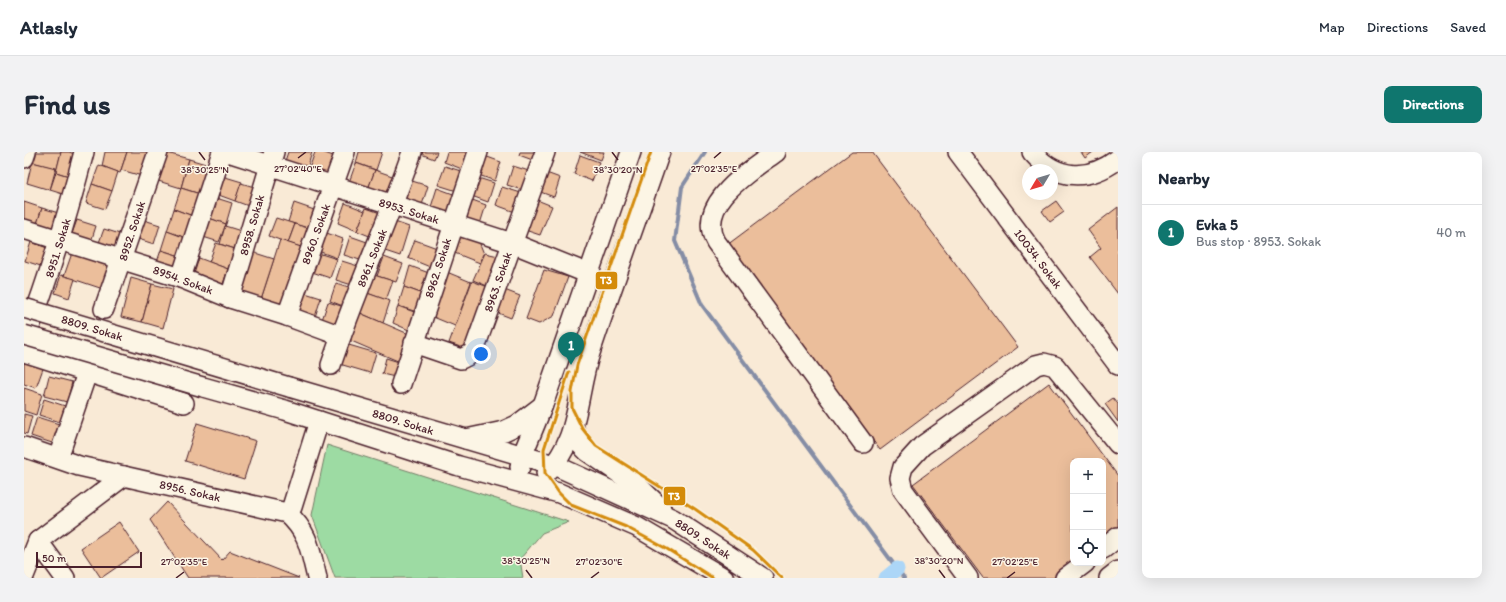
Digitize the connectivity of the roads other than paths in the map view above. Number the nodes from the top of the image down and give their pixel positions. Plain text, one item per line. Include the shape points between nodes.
1 (26, 152) edge
2 (84, 152) edge
3 (158, 152) edge
4 (222, 152) edge
5 (228, 152) edge
6 (345, 152) edge
7 (412, 152) edge
8 (478, 152) edge
9 (545, 152) edge
10 (631, 152) edge
11 (660, 152) edge
12 (776, 152) edge
13 (958, 152) edge
14 (1032, 152) edge
15 (24, 158) edge
16 (272, 158) edge
17 (1118, 159) edge
18 (333, 187) junction
19 (393, 206) junction
20 (452, 224) junction
21 (24, 229) edge
22 (61, 241) junction
23 (512, 243) junction
24 (123, 259) junction
25 (589, 274) junction
26 (181, 278) junction
27 (230, 298) junction
28 (24, 308) edge
29 (104, 309) dead end
30 (287, 316) junction
31 (24, 335) edge
32 (341, 336) junction
33 (24, 342) edge
34 (414, 343) junction
35 (24, 352) edge
36 (331, 365) dead end
37 (1118, 365) edge
38 (87, 373) junction
39 (401, 384) dead end
40 (184, 403) dead end
41 (544, 405) junction
42 (318, 421) junction
43 (574, 429) junction
44 (464, 439) junction
45 (863, 443) dead end
46 (1118, 444) edge
47 (24, 447) edge
48 (522, 456) junction
49 (58, 458) junction
50 (554, 465) junction
51 (124, 476) junction
52 (523, 484) junction
53 (287, 513) junction
54 (673, 519) junction
55 (1118, 537) edge
56 (38, 541) junction
57 (1106, 547) edge
58 (1081, 566) edge
59 (1118, 571) edge
60 (24, 576) edge
61 (722, 577) edge
62 (65, 578) edge
63 (317, 578) edge
64 (762, 578) edge
65 (968, 578) edge
66 (1065, 578) edge
67 (1109, 578) edge

1 - 15 street
2 - 22 street, 8951. Sokak
3 - 24 street, 8952. Sokak
4 - 26 street
5 - 16 street, 8953. Sokak
6 - 18 street, 8960. Sokak
7 - 19 street, 8961. Sokak
8 - 20 street, 8962. Sokak
9 - 23 street, 8963. Sokak
10 - 25 street
11 - 43 street via 589,355
12 - 45 street via 726,193 712,216 711,231 716,242
13 - 37 street, 10034. Sokak
14 - 17 street via 1054,170 1073,175 1093,173
16 - 18 street, 8953. Sokak
16 - 27 street, 8958. Sokak
18 - 19 street, 8953. Sokak
18 - 30 street, 8960. Sokak
19 - 20 street, 8953. Sokak
19 - 32 street, 8961. Sokak
20 - 23 street, 8953. Sokak
20 - 34 street, 8962. Sokak
21 - 22 street, 8954. Sokak
22 - 24 street, 8954. Sokak
22 - 33 street, 8951. Sokak
23 - 25 street, 8953. Sokak
23 - 34 street, 8963. Sokak via 473,353 461,359
24 - 26 street, 8954. Sokak
24 - 29 street, 8952. Sokak
25 - 41 street
26 - 27 street, 8954. Sokak
27 - 30 street, 8954. Sokak
28 - 44 street, 8809. Sokak, bridge
30 - 32 street, 8954. Sokak
31 - 42 street, 8809. Sokak, bridge
32 - 36 street, 8961. Sokak
34 - 39 street, 8962. Sokak
35 - 38 street
38 - 40 street
38 - 49 street
41 - 44 street via 504,431
41 - 48 street
42 - 52 street, 8809. Sokak
42 - 53 street via 292,507
43 - 50 street via 563,453
43 - 54 street via 580,444 588,452 639,487
44 - 48 street, 8809. Sokak
46 - 65 street via 1054,366 1044,363 1036,365 922,446 903,467 900,478 903,490
47 - 49 street, 8956. Sokak
48 - 50 street, 8809. Sokak
48 - 52 street via 520,467
49 - 51 street, 8956. Sokak via 79,466
50 - 52 street via 537,479
50 - 54 street, 8809. Sokak
51 - 53 street, 8956. Sokak
51 - 56 street
52 - 61 street, 8809. Sokak via 559,493 637,527
53 - 63 street via 299,524 307,539
54 - 64 street, 8809. Sokak
55 - 57 street
56 - 60 street
56 - 62 street
58 - 66 street
59 - 67 street

